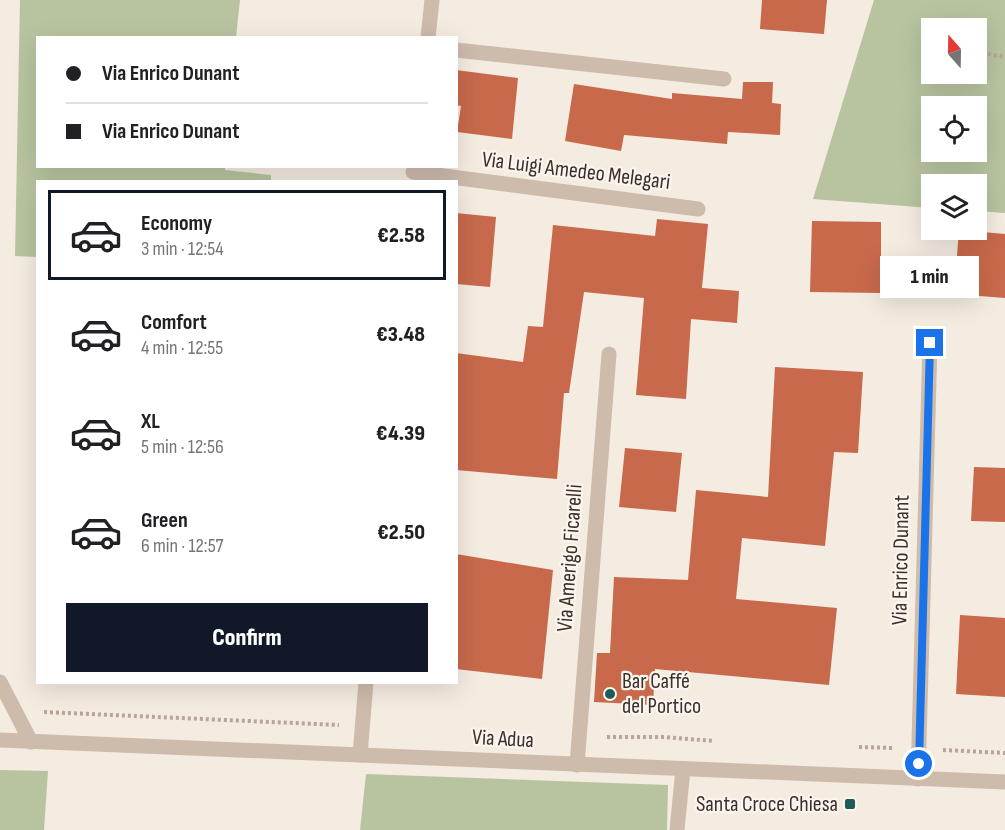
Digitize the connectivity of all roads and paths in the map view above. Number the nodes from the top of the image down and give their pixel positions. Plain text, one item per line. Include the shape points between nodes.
1 (432, 0) edge
2 (428, 36) edge
3 (458, 50) edge
4 (987, 54) edge
5 (1005, 57) edge
6 (724, 79) dead end
7 (413, 173) edge
8 (698, 209) dead end
9 (930, 343) dead end
10 (609, 354) dead end
11 (0, 682) edge
12 (366, 684) edge
13 (0, 740) edge
14 (31, 742) junction
15 (360, 755) junction
16 (577, 765) junction
17 (683, 769) junction
18 (918, 779) junction
19 (1005, 782) edge
20 (677, 830) edge

1 - 2 street
3 - 6 street
4 - 5 path
7 - 8 street, Via Luigi Amedeo Melegari
9 - 18 street, Via Enrico Dunant
10 - 16 street, Via Amerigo Ficarelli
11 - 14 street
12 - 15 street
13 - 14 street, Via Adua
14 - 15 street, Via Adua
15 - 16 street, Via Adua
16 - 17 street, Via Adua
17 - 18 street, Via Adua
17 - 20 street
18 - 19 street, Via Adua

